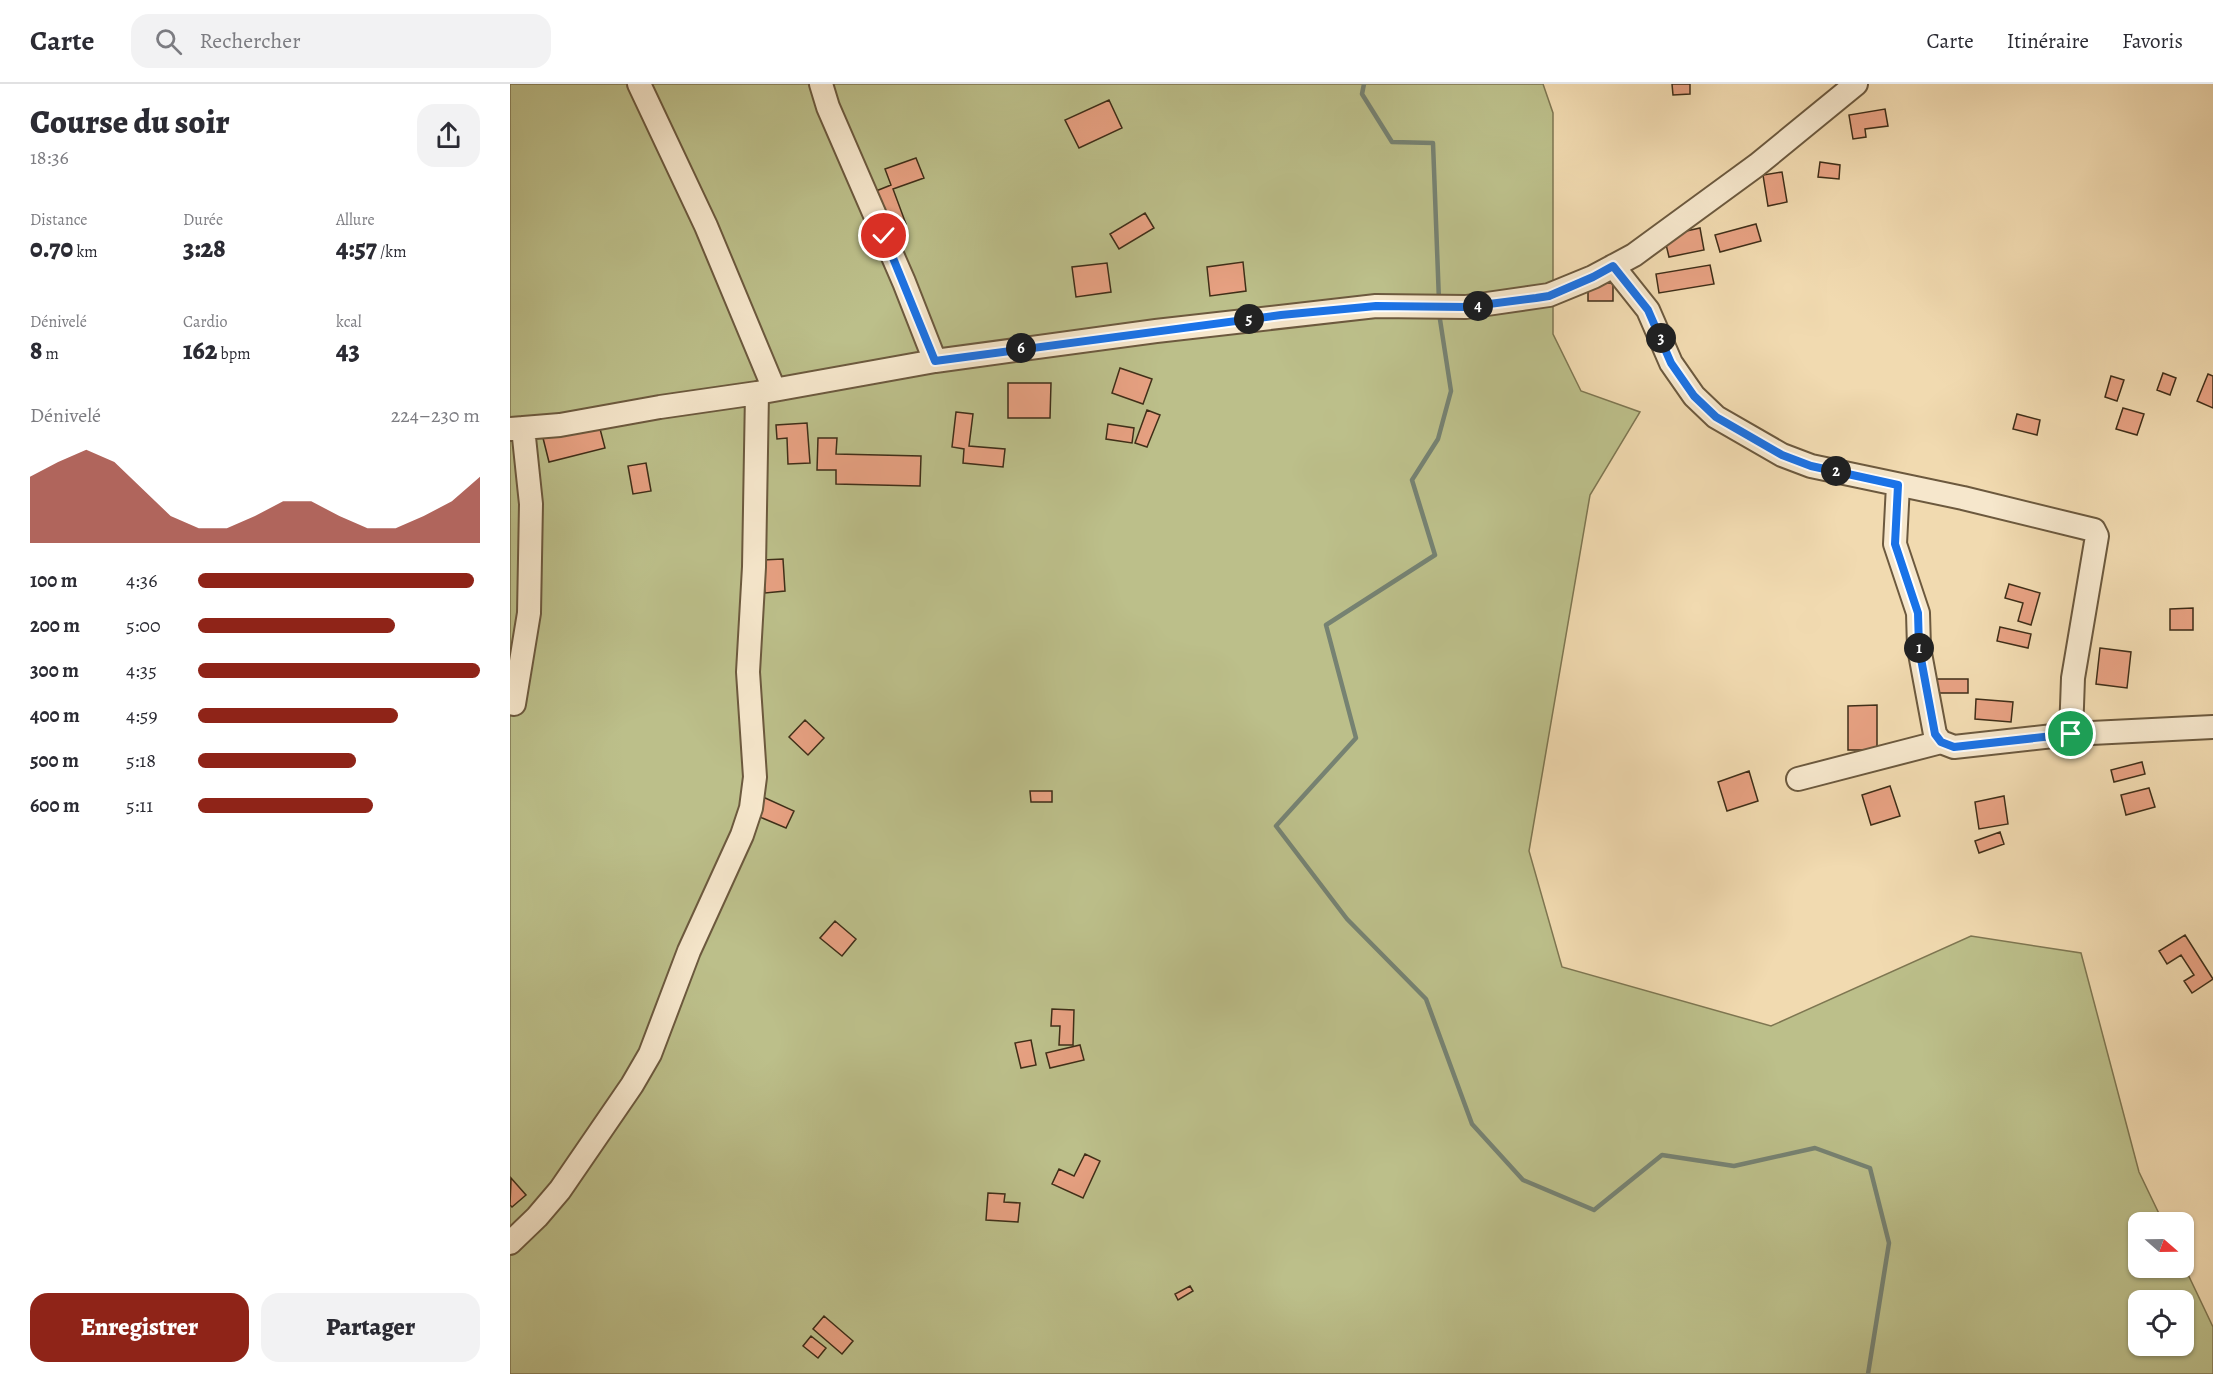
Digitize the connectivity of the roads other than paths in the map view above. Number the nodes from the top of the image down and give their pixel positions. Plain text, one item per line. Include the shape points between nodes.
1 (639, 84) edge
2 (821, 84) edge
3 (1856, 84) edge
4 (1613, 266) junction
5 (935, 361) junction
6 (766, 391) junction
7 (516, 429) edge
8 (1898, 485) junction
9 (514, 704) dead end
10 (2213, 727) edge
11 (2071, 734) junction
12 (1941, 742) junction
13 (1798, 779) dead end
14 (510, 1243) edge

1 - 6 street via 720,257
2 - 5 street
3 - 4 street via 1757,165 1634,255
4 - 5 street via 1536,298 1466,307 1376,306 1281,315
4 - 8 street via 1648,310 1671,363 1694,396 1716,417 1782,455 1811,466
5 - 6 street
6 - 7 street
6 - 14 street via 748,672 755,777 751,808 689,951 650,1054 560,1190
7 - 9 street via 531,504 529,613
8 - 11 street via 2094,530 2097,536 2073,678
8 - 12 street via 1895,544 1918,613 1919,648 1935,734
10 - 11 street
11 - 12 street via 1954,747
12 - 13 street

